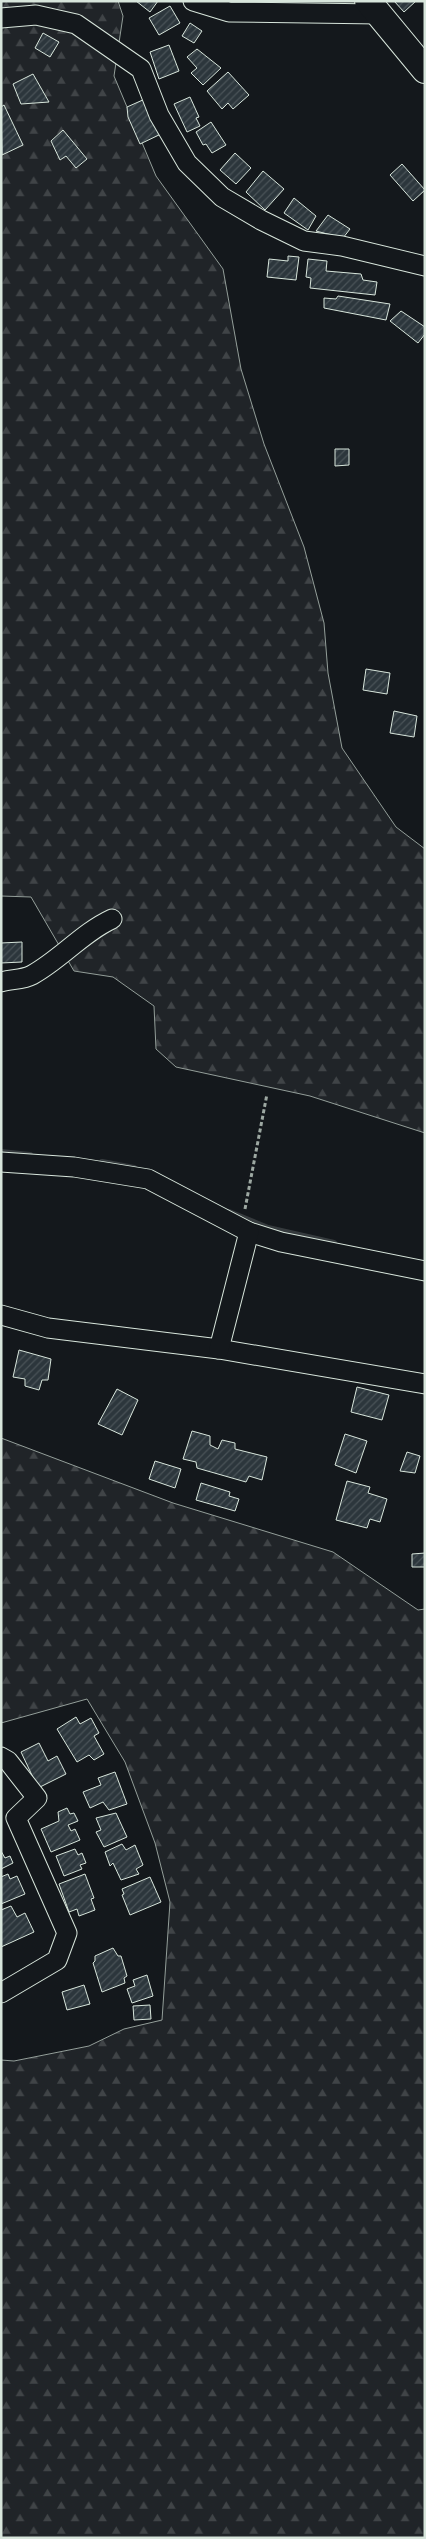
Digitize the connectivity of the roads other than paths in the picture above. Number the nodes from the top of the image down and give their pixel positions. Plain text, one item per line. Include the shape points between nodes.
1 (193, 1) edge
2 (373, 8) edge
3 (1, 18) edge
4 (424, 69) edge
5 (425, 266) edge
6 (112, 919) dead end
7 (1, 982) edge
8 (1, 1162) edge
9 (242, 1228) junction
10 (425, 1271) edge
11 (1, 1315) edge
12 (219, 1349) junction
13 (425, 1384) edge
14 (1, 1758) edge
15 (1, 1993) edge

1 - 2 street via 229,12
2 - 4 main road
3 - 5 street via 36,15 76,24 141,69 159,115 187,163 222,197 261,220 304,241 342,246
6 - 7 street via 92,928 63,955 30,976
8 - 9 street via 74,1167 148,1179
9 - 10 street via 282,1242
9 - 12 street
11 - 12 street via 48,1328
12 - 13 street
14 - 15 street via 8,1761 37,1798 16,1818 66,1933 57,1960

